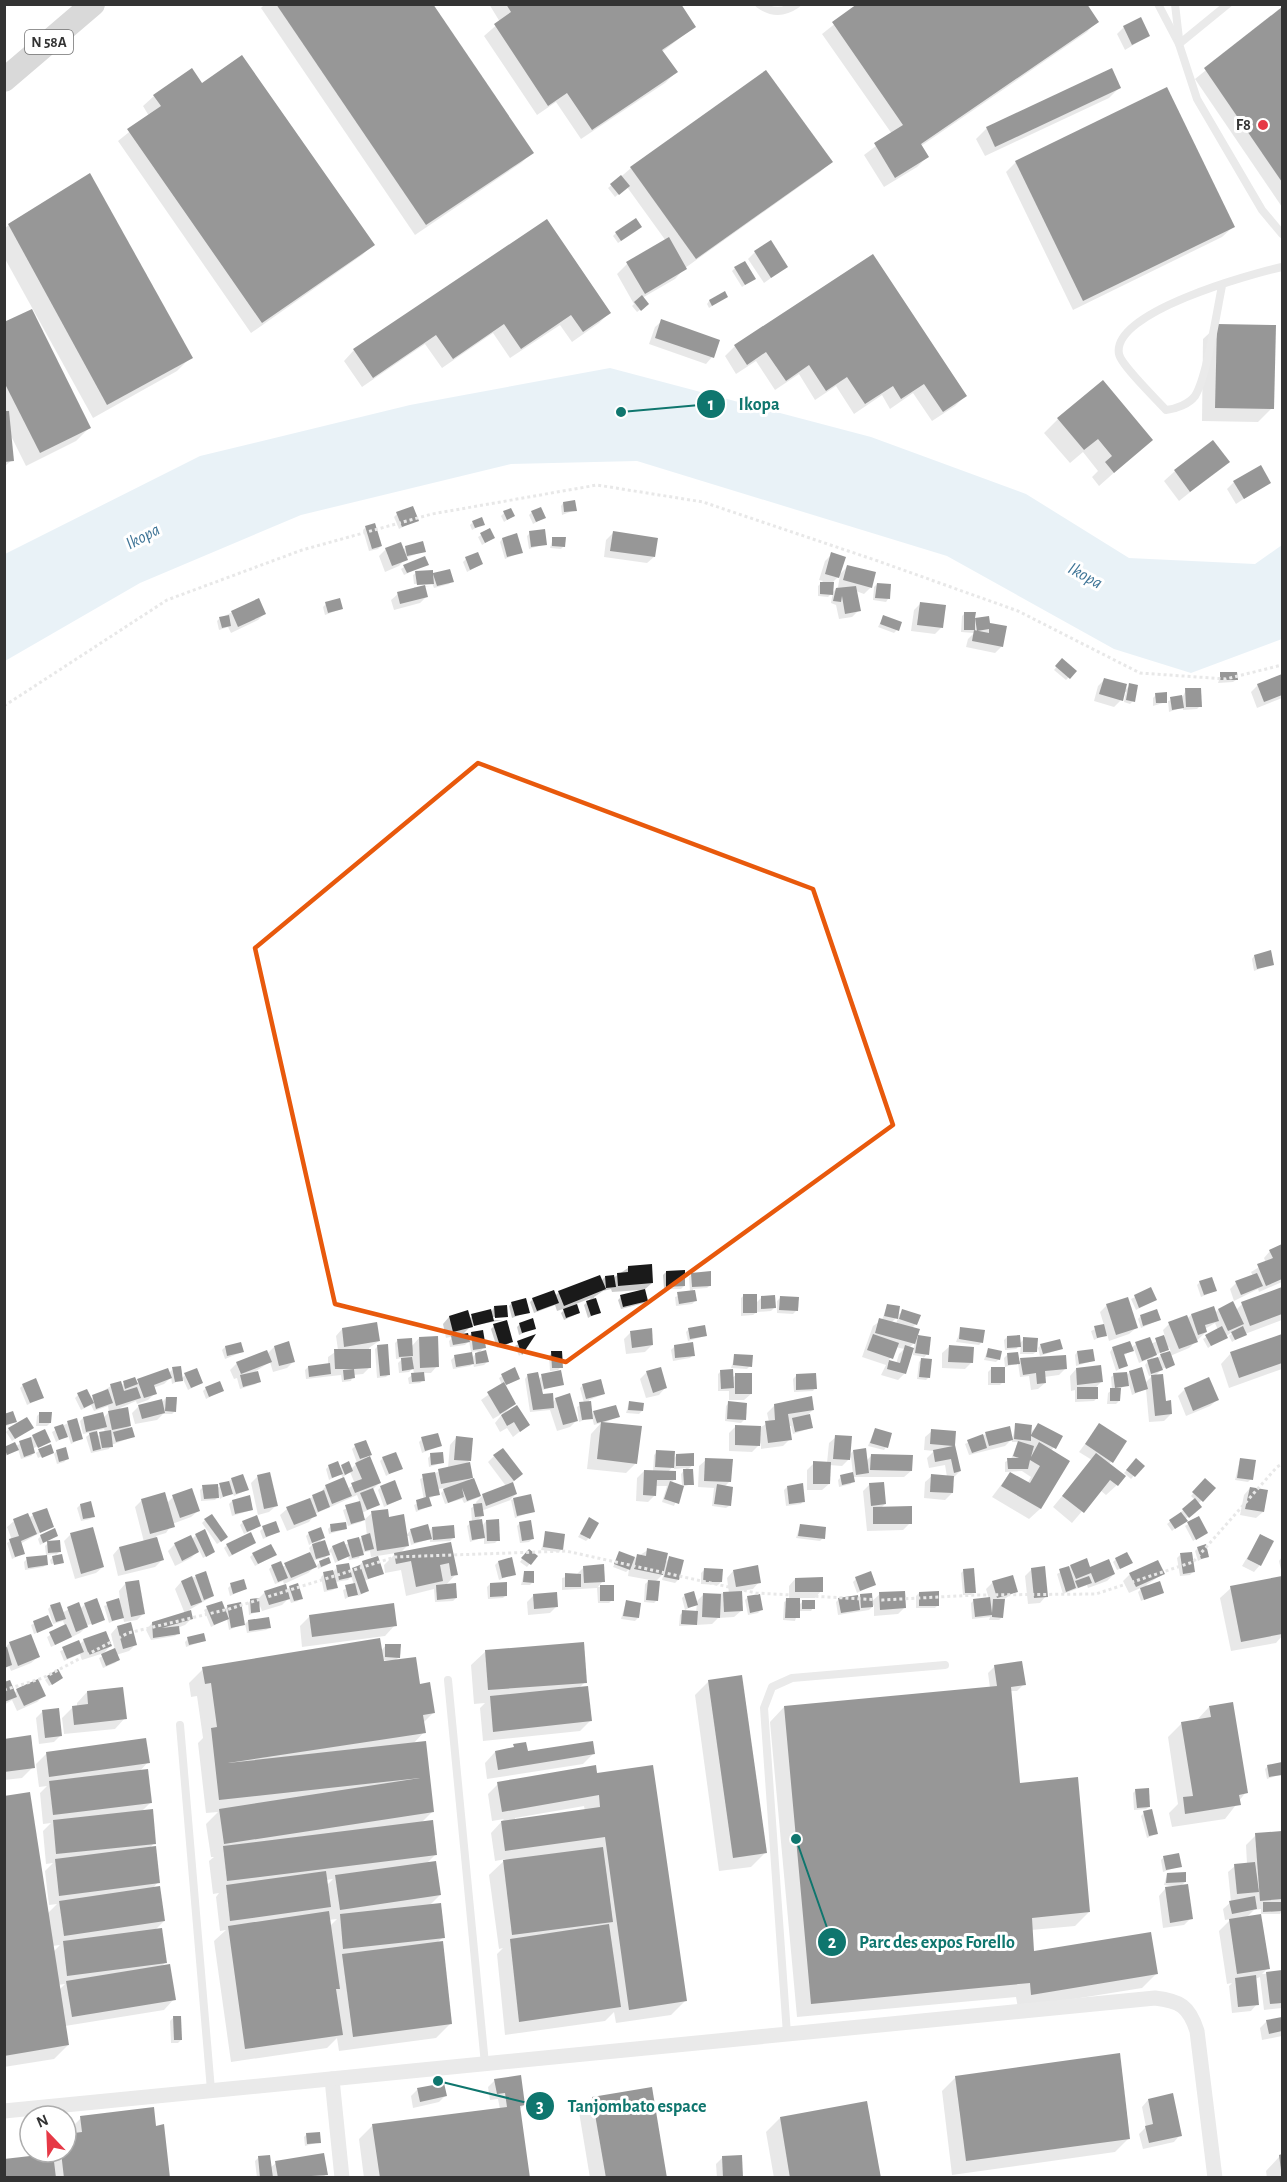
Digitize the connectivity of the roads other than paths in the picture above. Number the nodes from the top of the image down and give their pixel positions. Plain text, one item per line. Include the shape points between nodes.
1 (93, 4) edge
2 (759, 4) edge
3 (797, 4) edge
4 (1158, 4) edge
5 (1175, 4) edge
6 (1228, 4) edge
7 (1179, 44) junction
8 (4, 80) edge
9 (1282, 234) edge
10 (1282, 267) edge
11 (1222, 286) junction
12 (945, 1665) dead end
13 (448, 1680) dead end
14 (180, 1725) dead end
15 (787, 2034) junction
16 (485, 2064) junction
17 (332, 2079) junction
18 (211, 2090) junction
19 (4, 2111) edge
20 (342, 2178) edge
21 (1215, 2178) edge

1 - 8 main road, N 58A
2 - 3 lane via 769,11 789,10
4 - 7 lane
5 - 7 lane
6 - 7 lane
7 - 9 lane via 1197,99 1262,210
10 - 11 lane
11 - 11 lane via 1169,305 1139,322 1122,338 1118,351 1123,364 1166,410 1195,396
12 - 15 lane via 792,1678 772,1687 764,1708
13 - 16 lane
14 - 18 lane
15 - 16 street
15 - 21 street via 1155,1998 1175,2001 1191,2014 1197,2031
16 - 17 street
17 - 18 street
17 - 20 street
18 - 19 street

